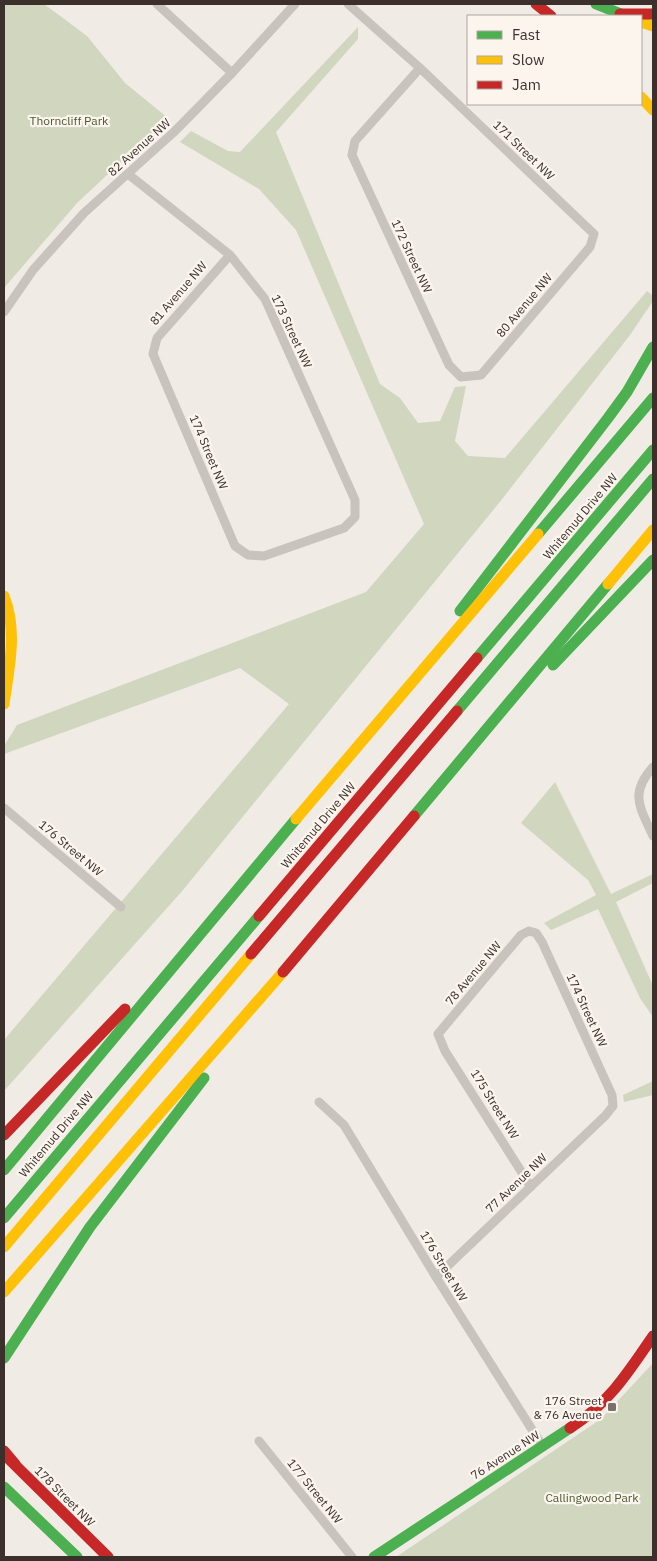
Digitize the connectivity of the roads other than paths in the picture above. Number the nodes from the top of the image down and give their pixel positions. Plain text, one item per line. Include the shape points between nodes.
1 (157, 4) edge
2 (295, 4) edge
3 (348, 4) edge
4 (536, 4) edge
5 (596, 4) edge
6 (653, 14) edge
7 (550, 15) edge
8 (623, 15) edge
9 (420, 68) junction
10 (232, 73) junction
11 (642, 98) edge
12 (653, 110) edge
13 (128, 174) junction
14 (594, 234) joint
15 (230, 255) junction
16 (4, 312) edge
17 (653, 347) edge
18 (153, 354) joint
19 (461, 377) joint
20 (653, 398) edge
21 (653, 450) edge
22 (653, 479) edge
23 (653, 530) edge
24 (248, 555) joint
25 (653, 560) edge
26 (5, 598) edge
27 (430, 660) junction
28 (4, 704) edge
29 (476, 743) junction
30 (653, 767) edge
31 (4, 808) edge
32 (653, 836) edge
33 (259, 865) junction
34 (121, 907) dead end
35 (529, 931) joint
36 (303, 949) junction
37 (438, 1034) joint
38 (319, 1102) dead end
39 (613, 1106) joint
40 (4, 1135) edge
41 (4, 1170) edge
42 (531, 1187) junction
43 (4, 1218) edge
44 (4, 1247) edge
45 (436, 1277) junction
46 (4, 1292) edge
47 (653, 1336) edge
48 (4, 1358) edge
49 (259, 1441) dead end
50 (543, 1447) junction
51 (4, 1452) edge
52 (4, 1487) edge
53 (77, 1557) edge
54 (108, 1557) edge
55 (352, 1557) edge
56 (374, 1557) edge

1 - 10 street
2 - 10 street, 82 Avenue NW
3 - 9 street, 171 Street NW
4 - 7 main road
5 - 8 main road
6 - 8 main road
9 - 14 street, 171 Street NW
9 - 19 street, 172 Street NW via 355,141 352,154 449,366
10 - 13 street, 82 Avenue NW
11 - 12 main road
13 - 15 street, 173 Street NW
13 - 16 street, 82 Avenue NW via 84,213 33,270
14 - 19 street, 80 Avenue NW via 590,247 481,375
15 - 18 street, 81 Avenue NW via 157,338
15 - 24 street, 173 Street NW via 265,299 355,500 355,516 344,528 264,556
17 - 27 main road via 627,392 467,600
18 - 24 street, 174 Street NW via 236,546
20 - 27 main road
21 - 43 main road, Whitemud Drive NW
22 - 44 main road
23 - 29 main road
25 - 29 main road
26 - 28 main road via 11,656
27 - 33 main road
29 - 36 main road
30 - 32 street via 642,780 638,801
31 - 34 street, 176 Street NW
33 - 40 main road
33 - 41 main road
35 - 37 street, 78 Avenue NW via 521,935
35 - 39 street, 174 Street NW via 536,933 542,942 612,1095
36 - 46 main road
36 - 48 main road via 90,1227
37 - 42 street, 175 Street NW via 445,1051
38 - 45 street, 176 Street NW via 344,1125
39 - 42 street, 77 Avenue NW
42 - 45 street, 77 Avenue NW
45 - 50 street, 176 Street NW
47 - 50 main road, 76 Avenue NW via 630,1373 610,1395 587,1417
49 - 55 street, 177 Street NW
50 - 56 main road, 76 Avenue NW
51 - 54 main road, 178 Street NW
52 - 53 main road

